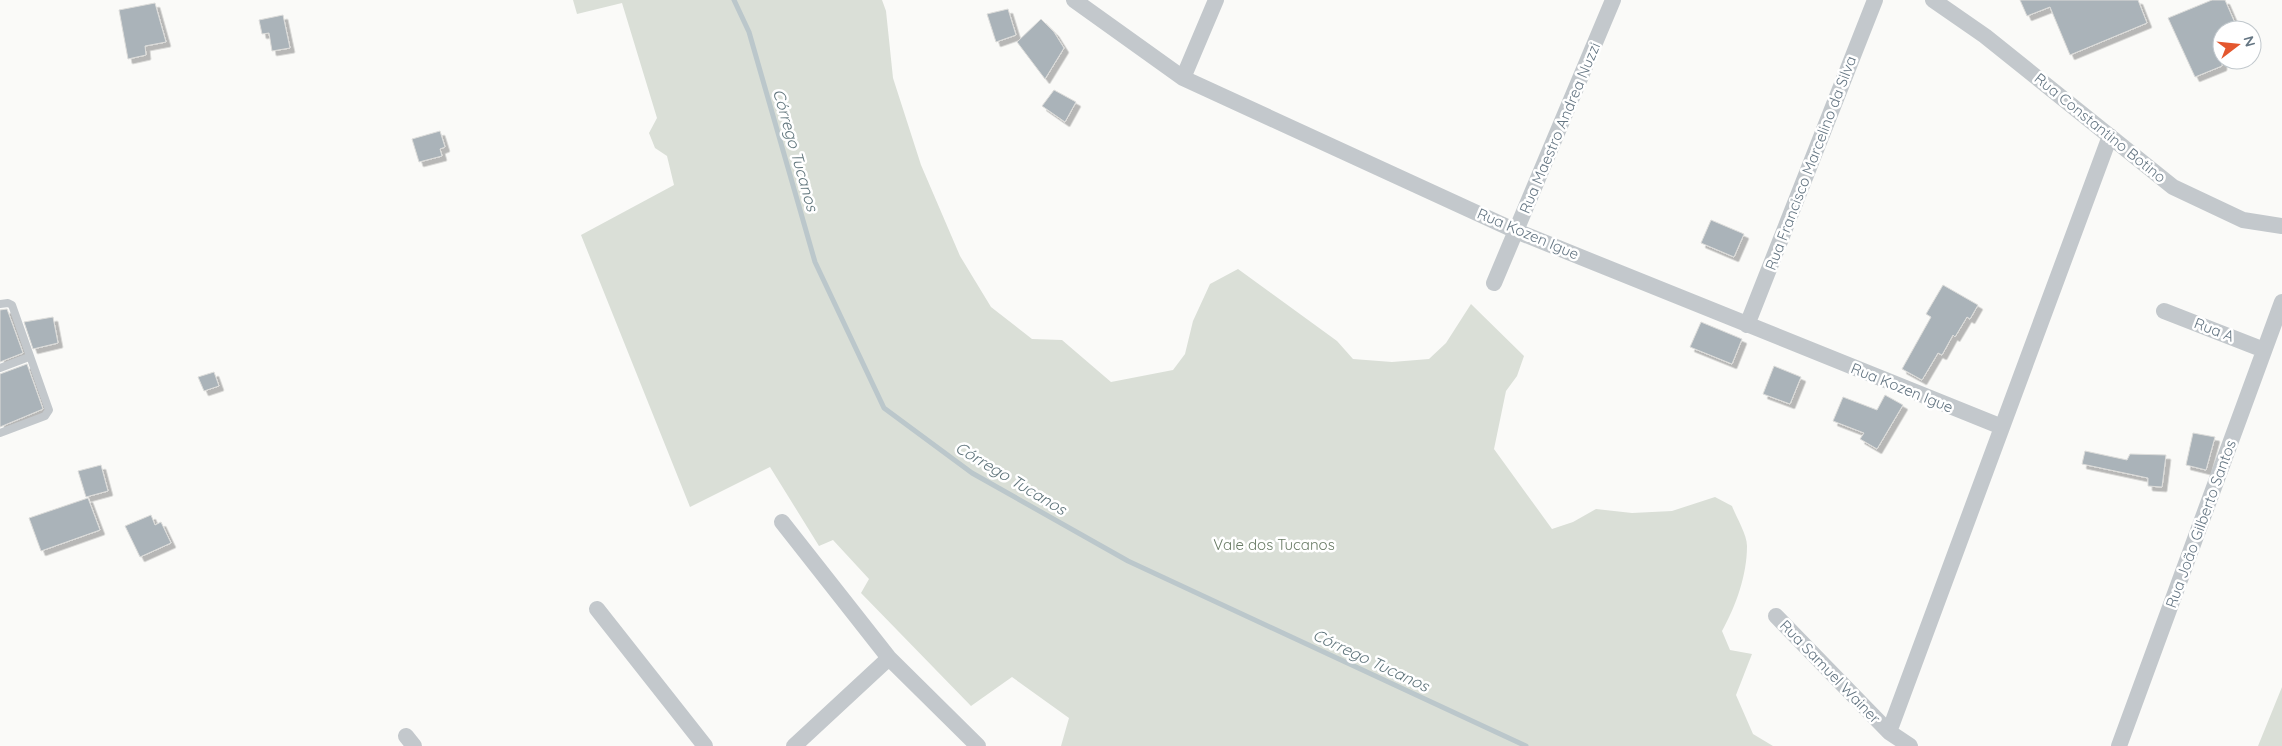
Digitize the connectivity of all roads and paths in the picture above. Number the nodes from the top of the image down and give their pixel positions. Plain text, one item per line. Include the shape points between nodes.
1 (1074, 0) edge
2 (1216, 0) edge
3 (1613, 0) edge
4 (1875, 0) edge
5 (1933, 0) edge
6 (1183, 78) junction
7 (2110, 136) junction
8 (2282, 226) edge
9 (1516, 231) junction
10 (1494, 283) dead end
11 (2282, 302) edge
12 (0, 304) edge
13 (2164, 311) dead end
14 (1747, 325) junction
15 (2264, 350) junction
16 (29, 357) junction
17 (0, 368) edge
18 (2002, 428) junction
19 (0, 433) edge
20 (782, 522) dead end
21 (597, 609) dead end
22 (1776, 616) dead end
23 (889, 658) junction
24 (1889, 732) junction
25 (705, 746) edge
26 (794, 746) edge
27 (978, 746) edge
28 (1910, 746) edge
29 (2119, 746) edge

1 - 6 street, Rua Kozen Igue
2 - 6 street
3 - 9 street, Rua Maestro Andrea Nuzzi
4 - 14 street, Rua Francisco Marcelino da Silva
5 - 7 street, Rua Constantino Botino via 1985,36
6 - 9 street, Rua Kozen Igue
7 - 8 street, Rua Constantino Botino via 2173,186 2243,220
7 - 18 street
9 - 10 street, Rua Maestro Andrea Nuzzi
9 - 14 street, Rua Kozen Igue
11 - 15 street, Rua João Gilberto Santos
12 - 16 lane via 8,302 12,305
13 - 15 street, Rua A
14 - 18 street, Rua Kozen Igue
15 - 29 street, Rua João Gilberto Santos
16 - 17 lane
16 - 19 lane via 49,413
18 - 24 street
20 - 23 street
21 - 25 street
22 - 24 street, Rua Samuel Wainer
23 - 26 street
23 - 27 street
24 - 28 street, Rua Samuel Wainer

